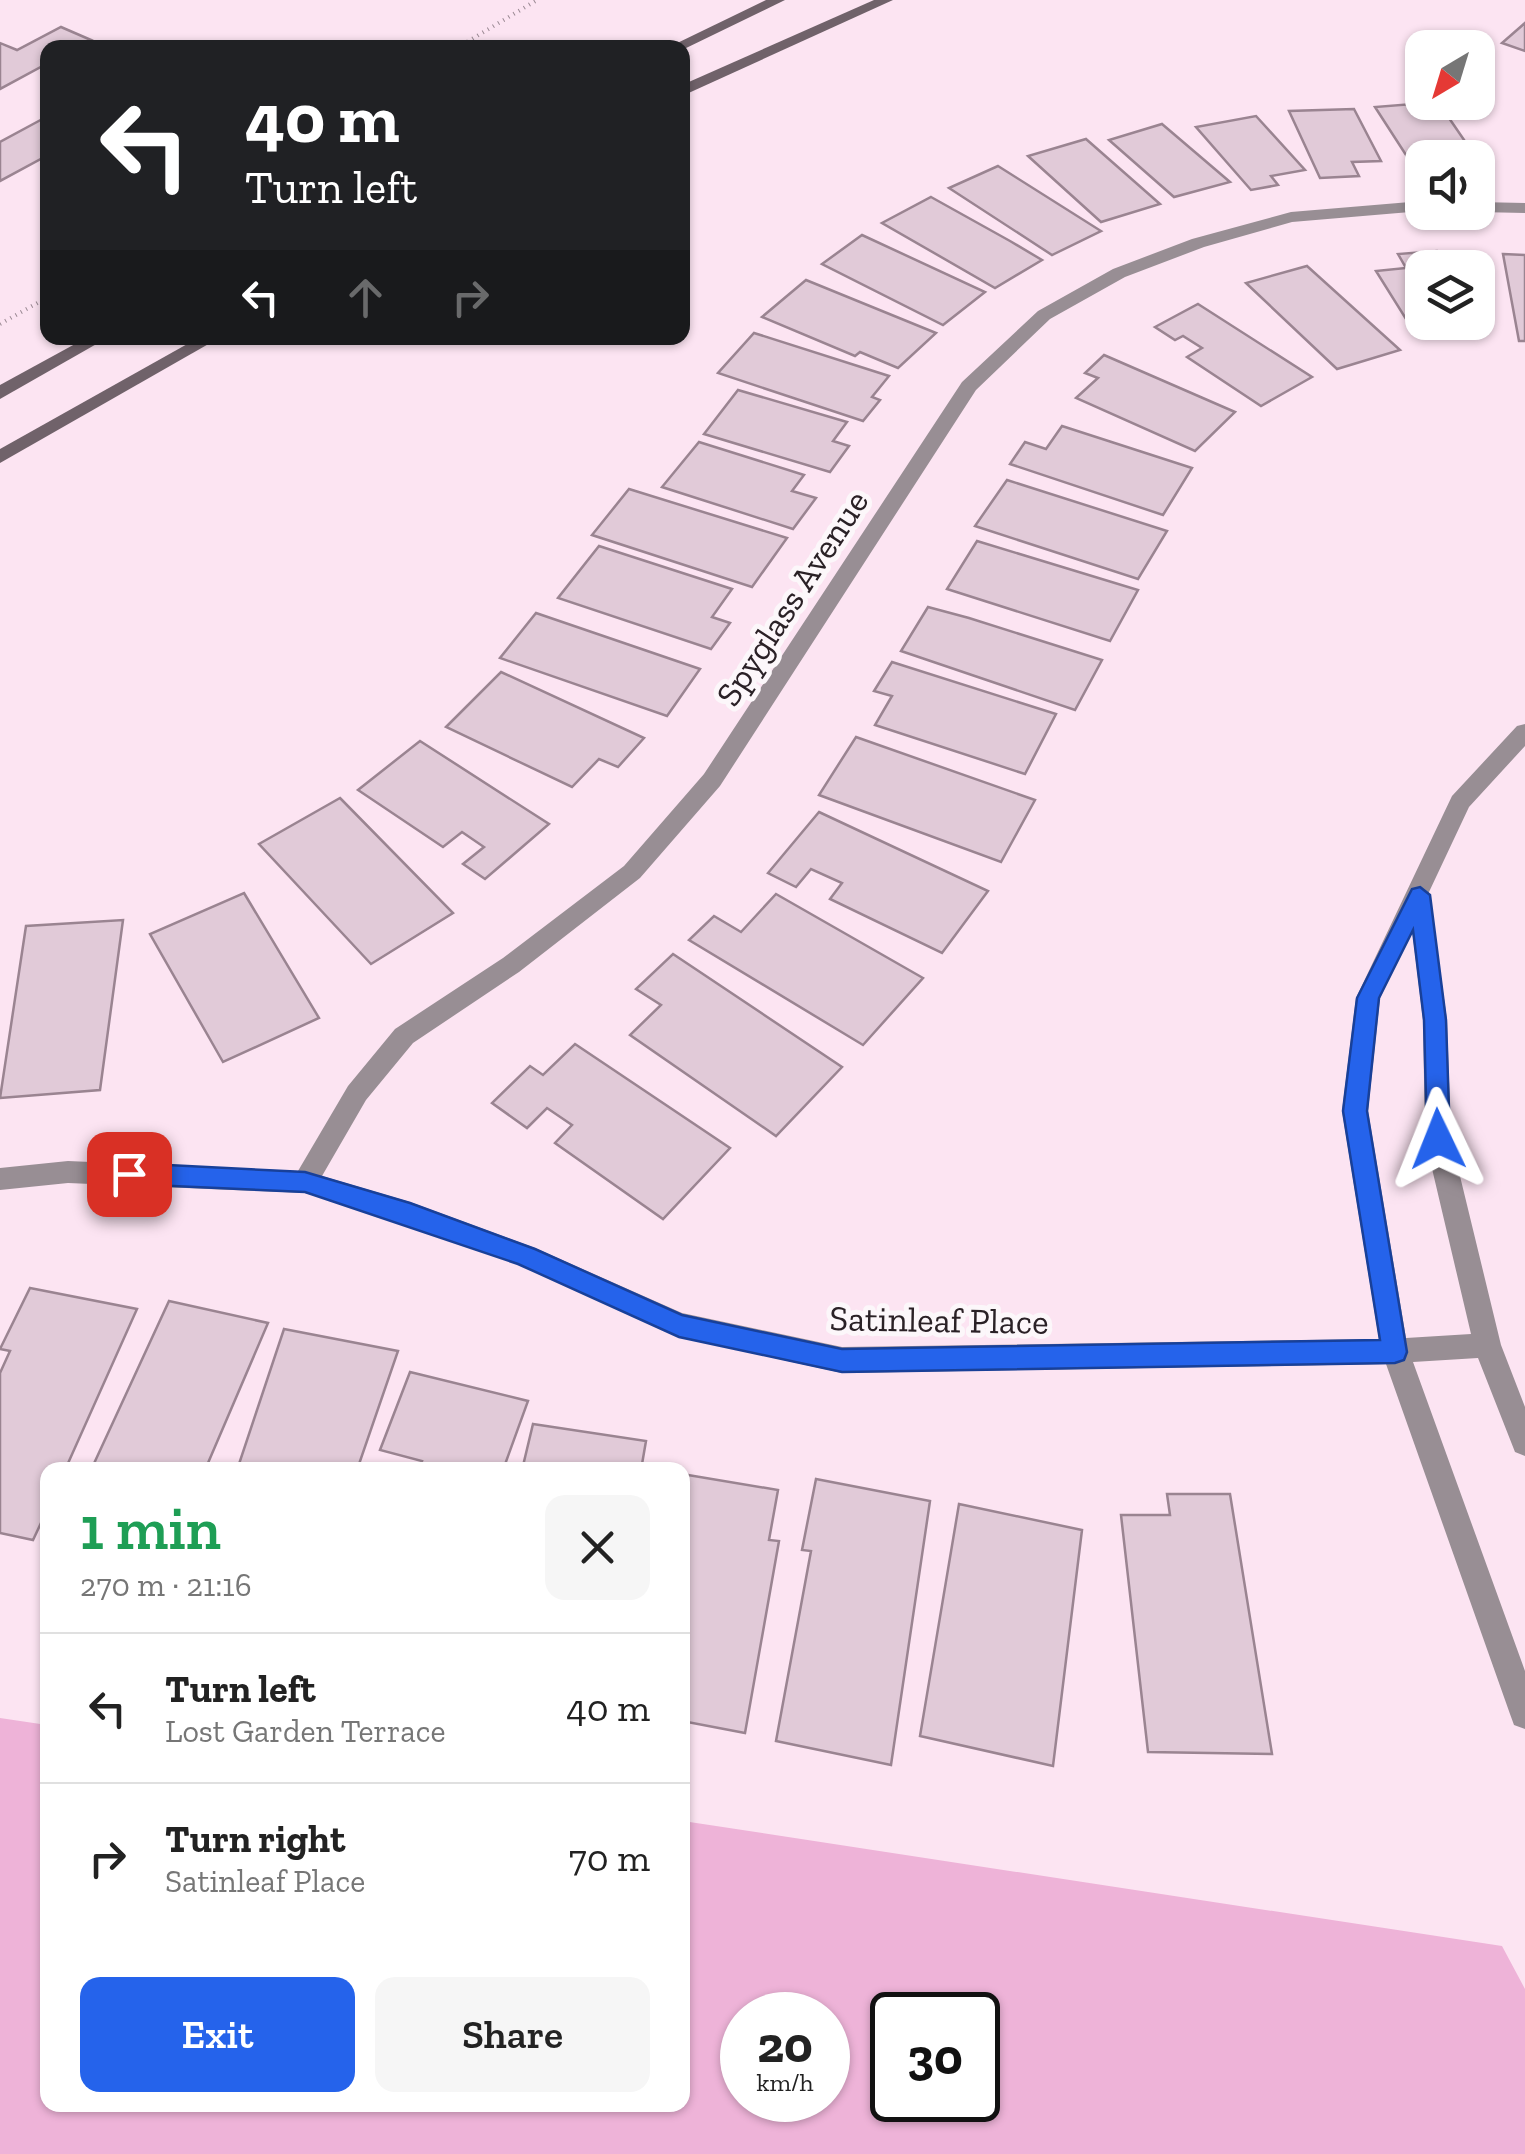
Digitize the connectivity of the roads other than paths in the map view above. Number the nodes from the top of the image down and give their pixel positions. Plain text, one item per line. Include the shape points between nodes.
1 (778, 0) edge
2 (886, 0) edge
3 (690, 41) edge
4 (690, 87) edge
5 (1495, 207) edge
6 (1405, 208) edge
7 (1525, 208) edge
8 (86, 345) edge
9 (198, 345) edge
10 (0, 393) edge
11 (0, 457) edge
12 (1525, 732) edge
13 (1420, 895) junction
14 (0, 1179) edge
15 (305, 1182) junction
16 (1487, 1344) junction
17 (1395, 1352) junction
18 (1525, 1443) edge
19 (1525, 1714) edge

1 - 3 main road
2 - 4 main road
5 - 7 street
6 - 15 street, Spyglass Avenue via 1291,218 1198,242 1118,273 1044,315 968,386 712,780 632,872 404,1036 357,1093
8 - 10 main road
9 - 11 main road
12 - 13 street via 1460,802
13 - 16 street via 1435,1020 1438,1139
13 - 17 street via 1368,998 1355,1111
14 - 15 street, Satinleaf Place via 68,1172
15 - 17 street, Satinleaf Place via 526,1256 679,1326 842,1360
16 - 17 street, Satinleaf Place
16 - 18 street
17 - 19 street

